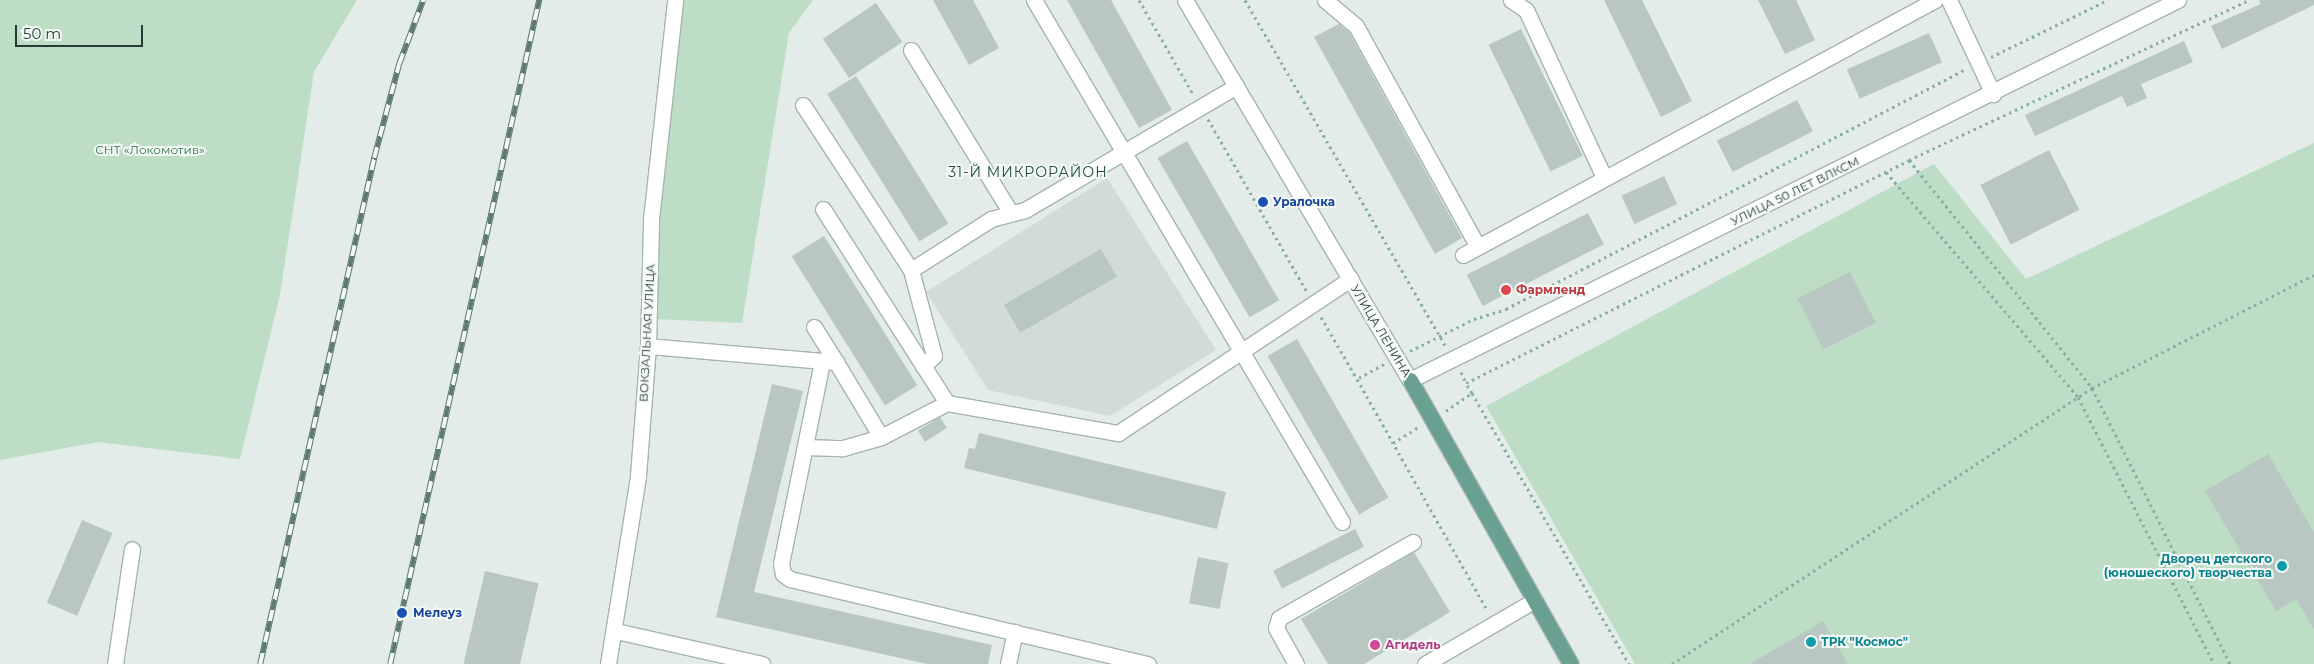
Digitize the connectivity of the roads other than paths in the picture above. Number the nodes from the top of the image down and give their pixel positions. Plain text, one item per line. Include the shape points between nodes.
1 (675, 0) edge
2 (1034, 0) edge
3 (1185, 0) edge
4 (1325, 0) edge
5 (1936, 0) edge
6 (1949, 0) edge
7 (2178, 0) edge
8 (1515, 1) edge
9 (912, 50) dead end
10 (1236, 86) junction
11 (1994, 94) junction
12 (803, 105) dead end
13 (1124, 152) junction
14 (1604, 177) junction
15 (823, 210) dead end
16 (1011, 213) junction
17 (1478, 247) junction
18 (1463, 255) dead end
19 (911, 270) junction
20 (1351, 279) junction
21 (814, 327) dead end
22 (648, 346) junction
23 (1242, 351) junction
24 (829, 362) junction
25 (923, 366) junction
26 (1410, 380) junction
27 (947, 403) junction
28 (881, 437) junction
29 (805, 447) junction
30 (1342, 522) dead end
31 (1413, 542) dead end
32 (132, 549) dead end
33 (1535, 600) junction
34 (616, 631) junction
35 (1014, 632) junction
36 (114, 664) edge
37 (608, 664) edge
38 (762, 664) edge
39 (1008, 664) edge
40 (1148, 664) edge
41 (1296, 664) edge
42 (1425, 664) edge
43 (1571, 664) edge

1 - 22 street, ВОКЗАЛЬНАЯ УЛИЦА via 651,219
2 - 13 street
3 - 10 street, УЛИЦА ЛЕНИНА
4 - 17 street via 1356,26
5 - 14 street
6 - 11 street
7 - 11 street, УЛИЦА 50 ЛЕТ ВЛКСМ
8 - 14 street via 1526,10
9 - 16 street
10 - 13 street
10 - 20 street, УЛИЦА ЛЕНИНА
11 - 26 street, УЛИЦА 50 ЛЕТ ВЛКСМ
12 - 19 street
13 - 16 street via 1024,210
13 - 23 street
14 - 17 street
15 - 25 street
16 - 19 street via 991,219
17 - 18 street
19 - 25 street via 934,356
20 - 23 street
20 - 26 street, УЛИЦА ЛЕНИНА
21 - 24 street
22 - 24 street
22 - 34 street, ВОКЗАЛЬНАЯ УЛИЦА via 638,476
23 - 27 street via 1118,433
23 - 30 street
24 - 28 street
24 - 29 street
25 - 27 street
26 - 33 main road, УЛИЦА ЛЕНИНА
27 - 28 street
28 - 29 street via 843,448
29 - 35 street via 781,564 783,574 790,579
31 - 41 street via 1279,618 1276,628
32 - 36 street
33 - 42 street
33 - 43 main road, УЛИЦА ЛЕНИНА
34 - 37 street, ВОКЗАЛЬНАЯ УЛИЦА
34 - 38 street
35 - 39 street
35 - 40 street

